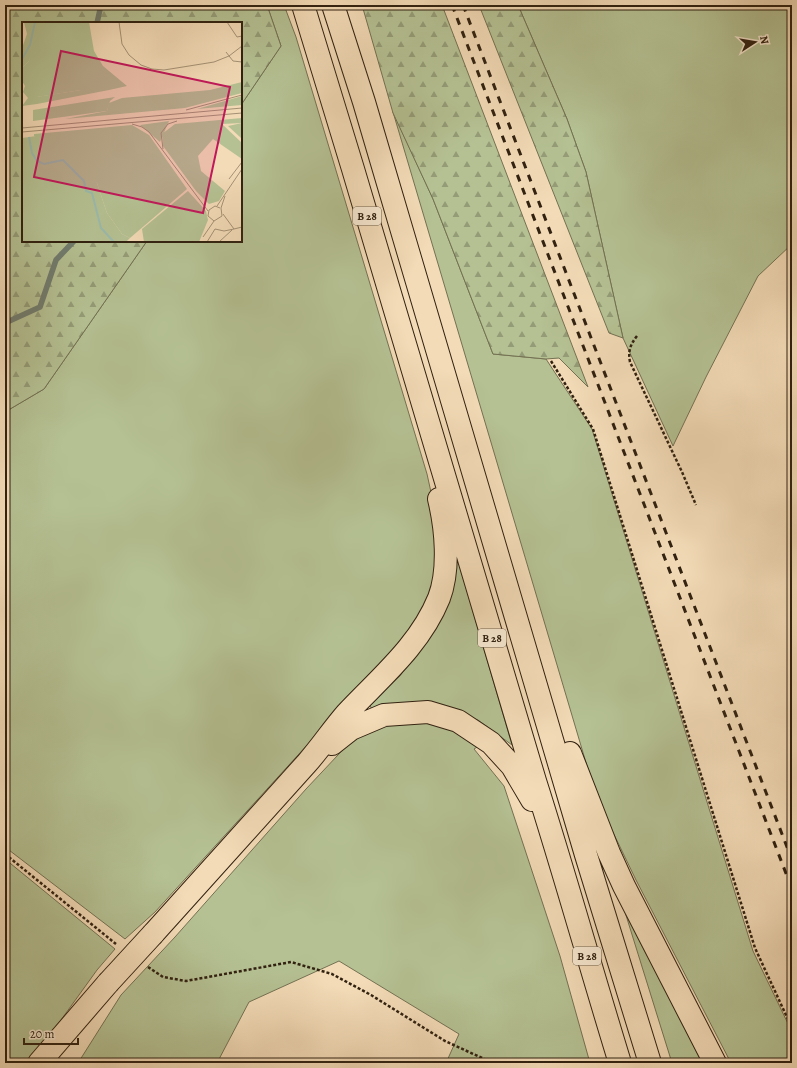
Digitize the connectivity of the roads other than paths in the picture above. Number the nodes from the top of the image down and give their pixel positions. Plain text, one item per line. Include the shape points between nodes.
1 (303, 5) edge
2 (333, 5) edge
3 (430, 428) junction
4 (538, 690) junction
5 (308, 761) junction
6 (556, 848) junction
7 (75, 1022) junction
8 (39, 1063) edge
9 (57, 1063) edge
10 (620, 1063) edge
11 (650, 1063) edge
12 (715, 1063) edge

1 - 3 highway, B 28
2 - 4 highway, B 28
3 - 5 highway via 432,472 440,502 445,540 445,574 439,598 427,623 409,648 347,714
3 - 6 highway, B 28
4 - 11 highway, B 28
4 - 12 highway via 562,732 624,886
5 - 6 highway via 351,729 384,715 428,712 458,721 491,743 512,766
5 - 7 highway, bridge
6 - 10 highway, B 28
7 - 8 highway
7 - 9 highway

